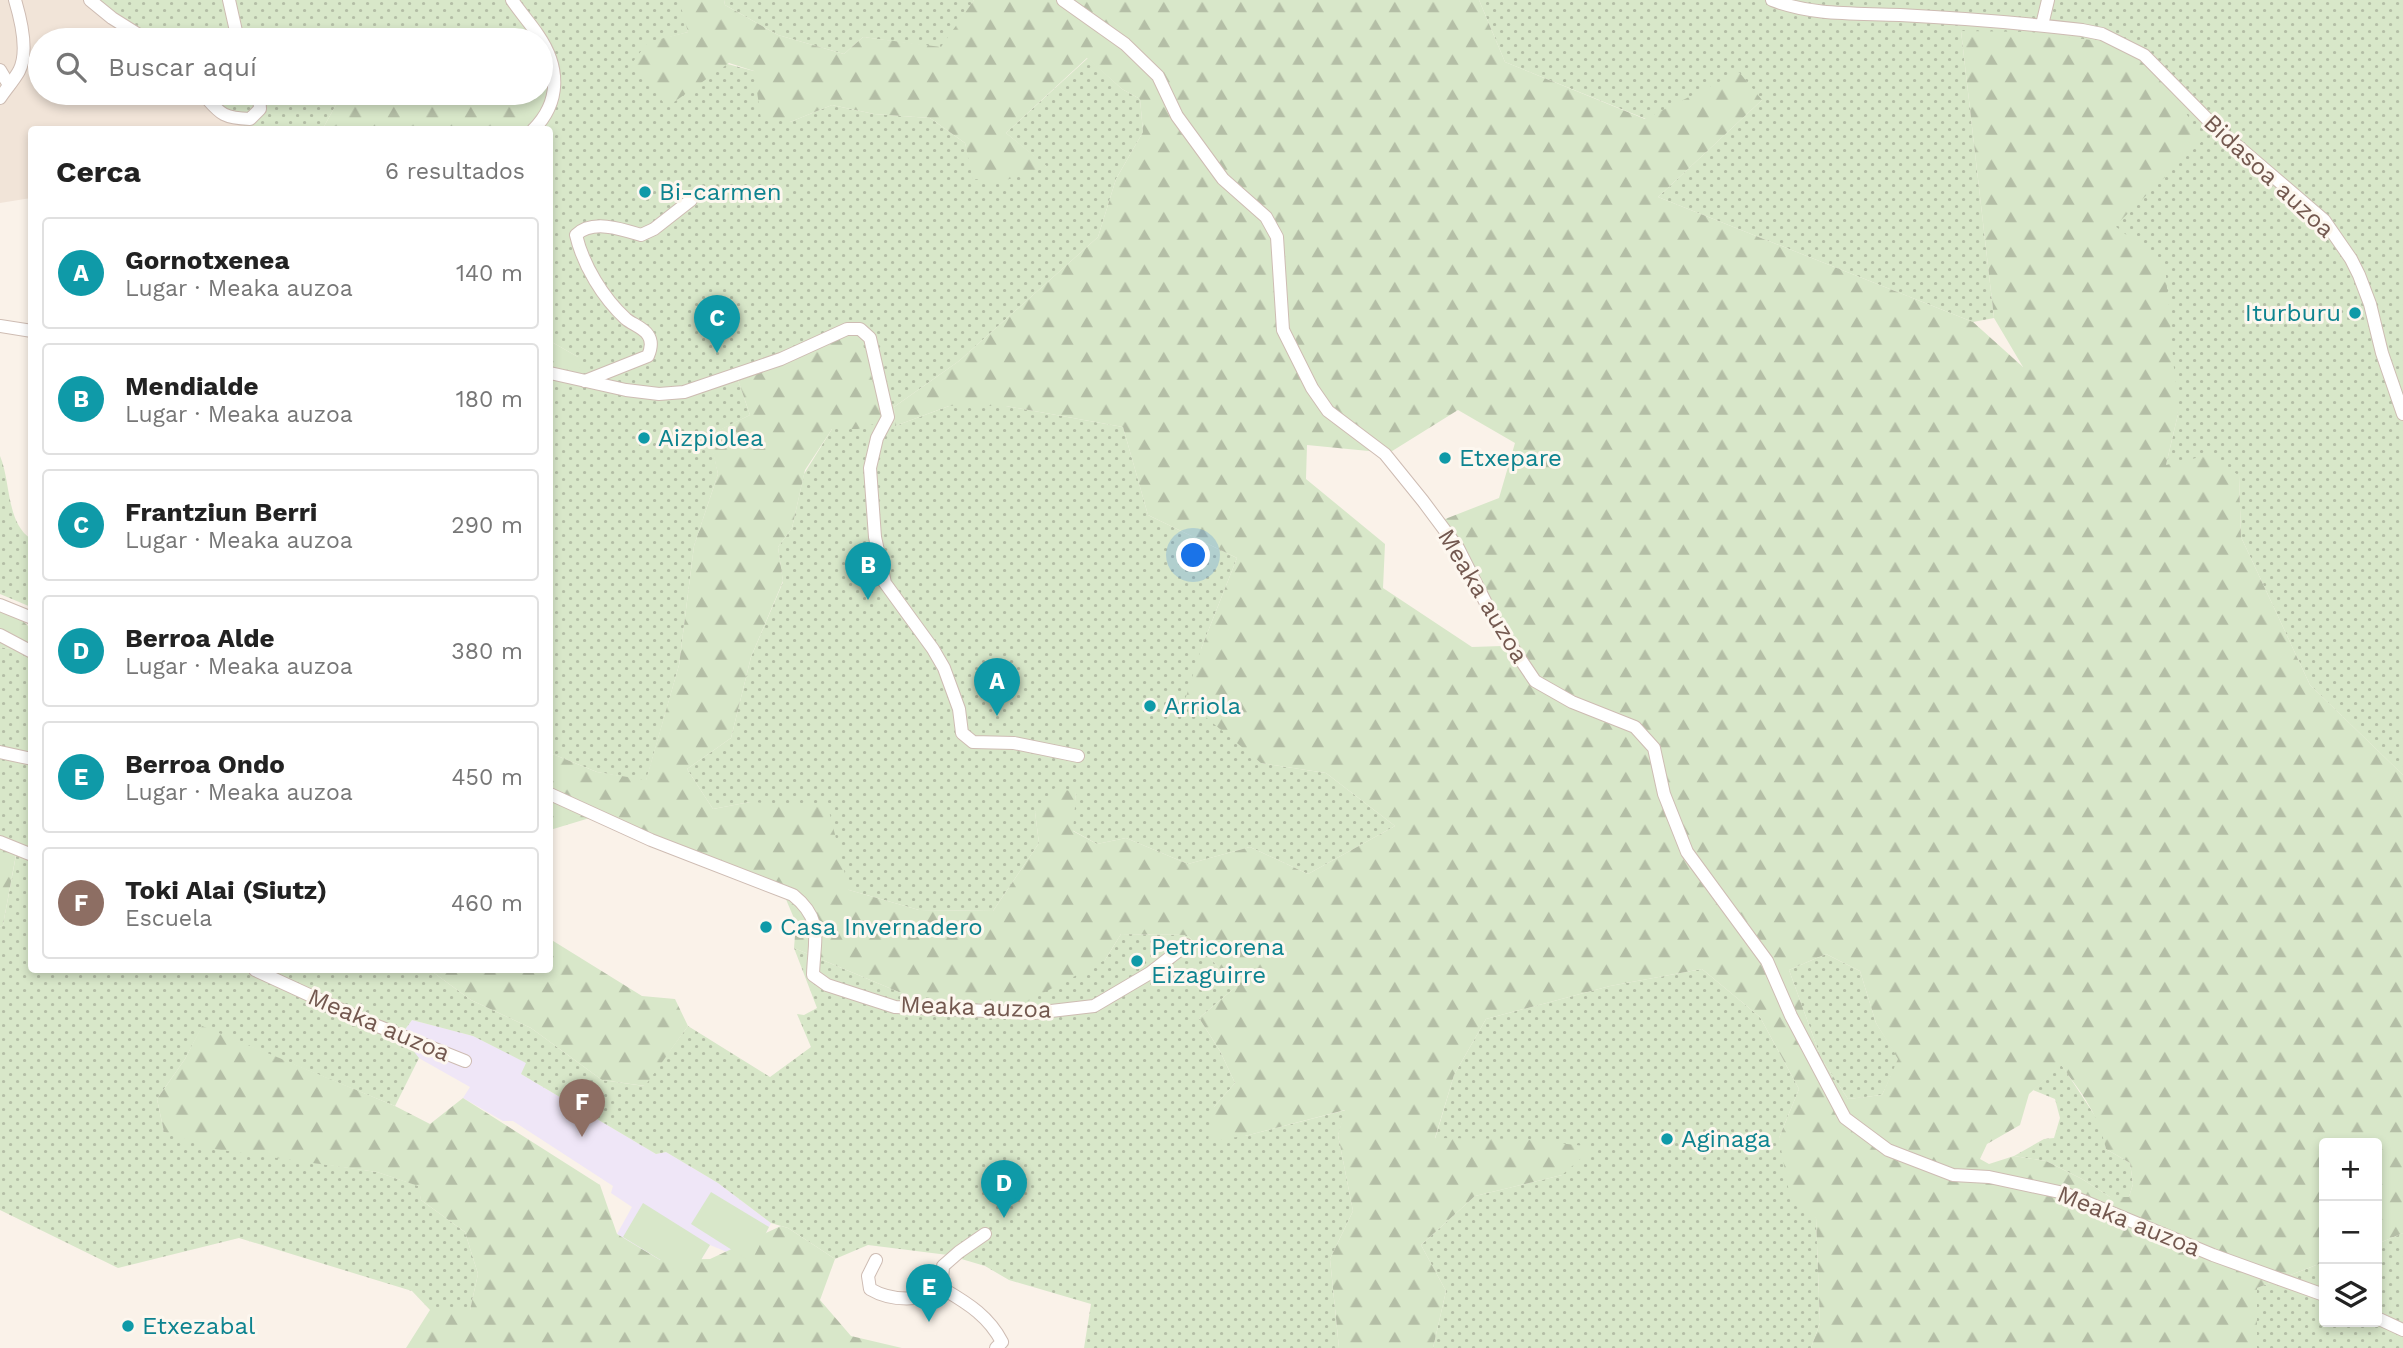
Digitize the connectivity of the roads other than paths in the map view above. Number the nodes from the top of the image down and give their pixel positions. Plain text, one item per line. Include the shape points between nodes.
1 (15, 0) edge
2 (90, 0) edge
3 (229, 0) edge
4 (512, 0) edge
5 (1063, 0) edge
6 (1772, 0) edge
7 (2048, 0) edge
8 (2042, 25) junction
9 (128, 28) edge
10 (235, 28) edge
11 (533, 28) edge
12 (0, 70) edge
13 (553, 72) edge
14 (9, 85) junction
15 (0, 98) edge
16 (553, 98) edge
17 (213, 105) edge
18 (260, 105) edge
19 (551, 105) edge
20 (536, 126) edge
21 (691, 200) dead end
22 (0, 326) edge
23 (28, 330) edge
24 (553, 374) edge
25 (585, 381) junction
26 (2403, 414) edge
27 (0, 605) edge
28 (28, 616) edge
29 (0, 635) edge
30 (28, 650) edge
31 (0, 752) edge
32 (1078, 756) dead end
33 (28, 758) edge
34 (553, 795) edge
35 (0, 842) edge
36 (28, 853) edge
37 (1185, 945) dead end
38 (262, 973) edge
39 (465, 1061) dead end
40 (985, 1234) dead end
41 (876, 1260) dead end
42 (945, 1290) junction
43 (2319, 1293) edge
44 (2382, 1320) edge
45 (2403, 1330) edge
46 (996, 1348) edge

1 - 14 street via 23,54 21,69
2 - 9 street
3 - 10 street
4 - 11 street
5 - 43 street, Meaka auzoa via 1125,44 1158,76 1177,116 1223,179 1266,217 1277,237 1283,330 1312,388 1328,411 1385,454 1437,520 1535,681 1635,727 1654,748 1664,794 1687,852 1767,961 1845,1118 1888,1150 1953,1175 1989,1177 2064,1193
6 - 8 street, Bidasoa auzoa via 1845,15
7 - 8 street
8 - 26 street, Bidasoa auzoa via 2102,34 2144,55 2213,125 2324,220 2360,275
12 - 14 street
13 - 16 street
14 - 15 street
17 - 18 street via 221,114 250,119
19 - 20 street
21 - 25 street via 641,235 594,227 583,228 576,235 596,283 625,318 648,334 652,347 648,356
22 - 23 street
24 - 25 street
25 - 32 street via 659,394 684,392 781,359 847,329 859,329 870,338 888,417 870,468 874,537 885,583 944,668 962,733 973,742 1014,743
27 - 28 street
29 - 30 street
31 - 33 street
34 - 37 street, Meaka auzoa via 651,840 793,895 809,908 815,926 813,975 827,985 895,1007 1034,1013 1094,1006 1150,973
35 - 36 street
38 - 39 street, Meaka auzoa
40 - 42 street via 943,1266
41 - 42 street via 868,1276 870,1289 881,1295 911,1299
42 - 46 street via 977,1309 996,1330 1002,1342
44 - 45 street

